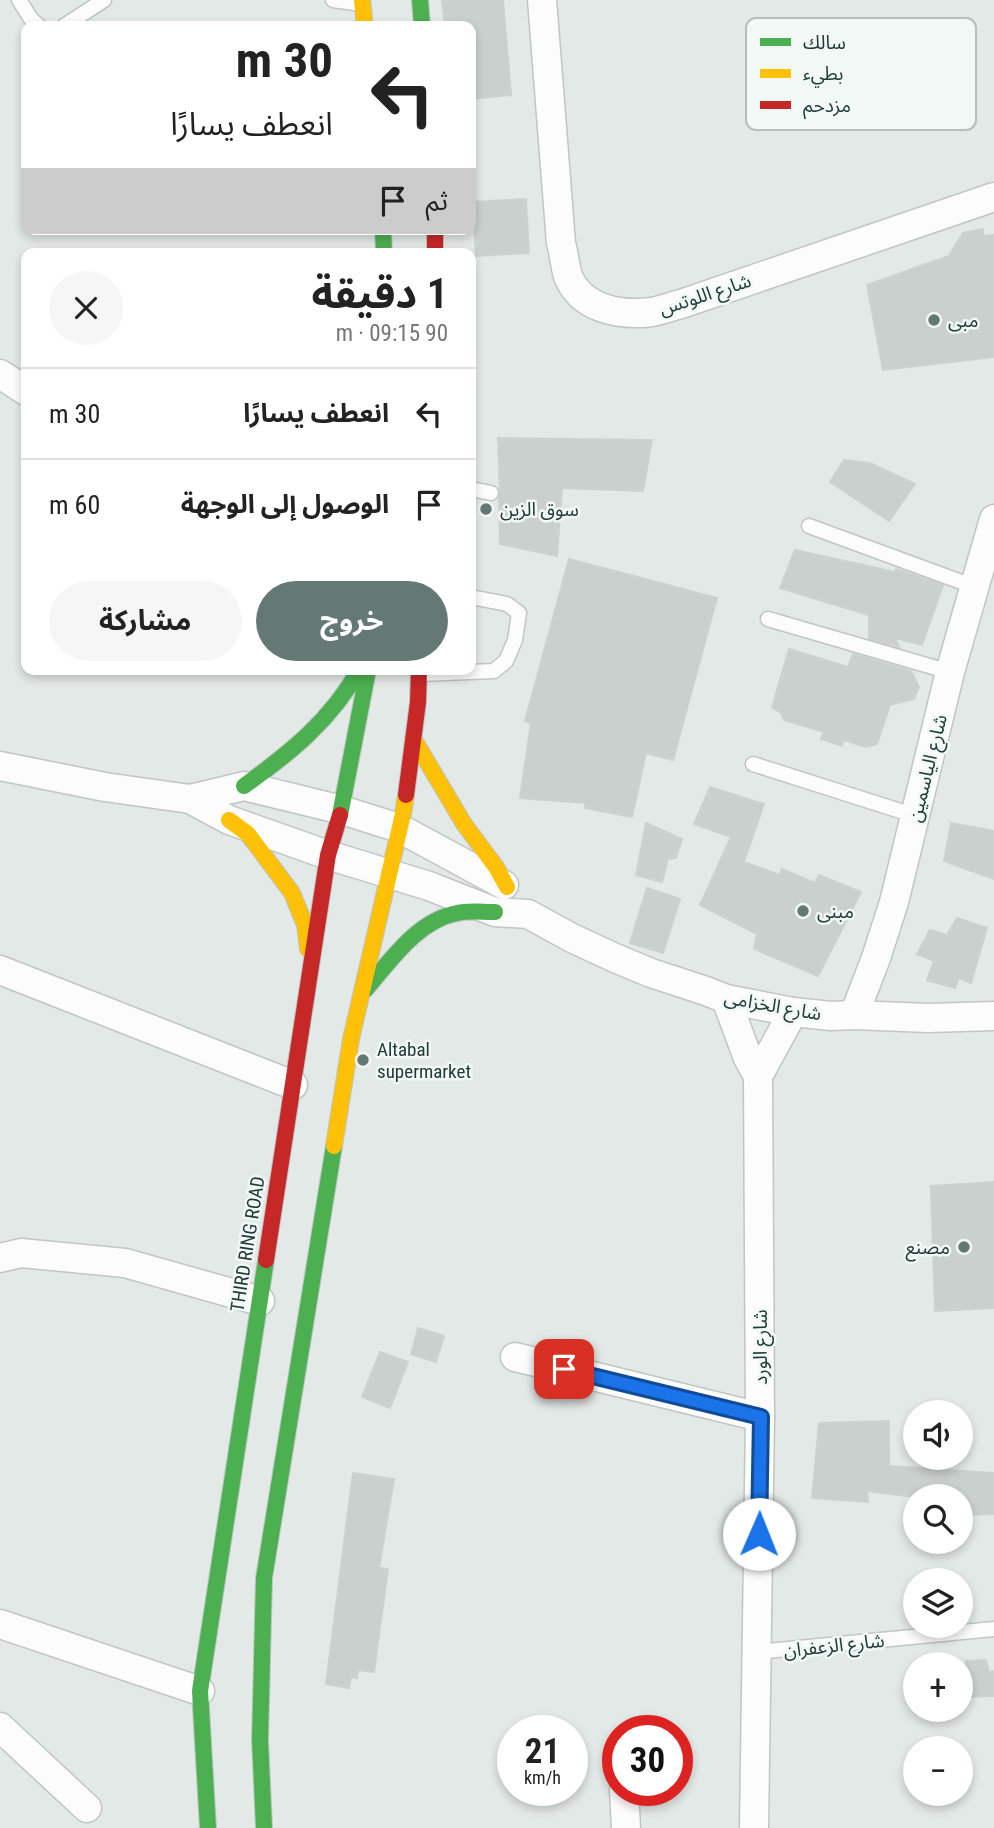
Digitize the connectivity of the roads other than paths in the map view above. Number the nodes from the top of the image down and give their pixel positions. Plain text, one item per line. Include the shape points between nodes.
1 (19, 0) edge
2 (104, 0) edge
3 (333, 0) edge
4 (420, 0) edge
5 (542, 0) edge
6 (363, 2) edge
7 (33, 21) edge
8 (72, 21) edge
9 (365, 21) edge
10 (422, 21) edge
11 (994, 197) edge
12 (0, 374) edge
13 (21, 388) edge
14 (476, 490) edge
15 (491, 493) dead end
16 (994, 519) edge
17 (809, 526) dead end
18 (975, 587) junction
19 (476, 598) edge
20 (768, 620) dead end
21 (476, 671) edge
22 (950, 673) junction
23 (356, 675) edge
24 (367, 675) edge
25 (419, 675) edge
26 (413, 738) junction
27 (753, 764) dead end
28 (0, 766) edge
29 (244, 786) junction
30 (190, 799) junction
31 (342, 810) junction
32 (916, 816) junction
33 (229, 820) junction
34 (399, 828) junction
35 (328, 855) junction
36 (388, 874) junction
37 (508, 887) junction
38 (495, 912) junction
39 (528, 915) junction
40 (0, 970) edge
41 (310, 973) junction
42 (362, 993) junction
43 (726, 999) junction
44 (793, 1012) junction
45 (855, 1015) junction
46 (994, 1016) edge
47 (758, 1076) junction
48 (293, 1085) junction
49 (0, 1258) edge
50 (260, 1301) junction
51 (515, 1357) dead end
52 (761, 1417) junction
53 (0, 1624) edge
54 (994, 1629) edge
55 (757, 1653) junction
56 (200, 1691) junction
57 (0, 1727) edge
58 (625, 1806) edge
59 (87, 1808) dead end
60 (208, 1828) edge
61 (264, 1828) edge
62 (626, 1828) edge
63 (754, 1828) edge

1 - 7 lane
2 - 8 lane
3 - 6 lane
4 - 10 main road
5 - 11 street, شارع اللوتس via 561,243 569,277 580,295 596,306 617,312 663,309
6 - 9 main road
12 - 13 street
14 - 15 lane
16 - 18 street, شارع الياسمين
17 - 18 lane
18 - 22 street, شارع الياسمين
19 - 21 lane via 508,604 519,613 506,661 494,671
20 - 22 lane
22 - 32 street, شارع الياسمين
23 - 29 main road via 338,705 310,734 284,759
24 - 31 main road, THIRD RING ROAD
25 - 26 main road
26 - 34 main road
26 - 37 main road
27 - 32 lane
28 - 30 street
29 - 30 street
29 - 31 street
30 - 33 street
31 - 34 street
31 - 35 main road, THIRD RING ROAD
32 - 45 street, شارع الياسمين via 894,902
33 - 35 street
33 - 41 main road via 248,834 292,893 305,925
34 - 36 main road
34 - 37 street
35 - 36 street
35 - 41 main road, THIRD RING ROAD
36 - 38 street
36 - 42 main road
37 - 39 street
38 - 39 street
38 - 42 main road via 452,914 429,925 403,946
39 - 43 street, شارع الخزامى via 627,963
40 - 48 street
41 - 48 main road, THIRD RING ROAD
42 - 61 main road via 264,1578 260,1740
43 - 44 street, شارع الخزامى
43 - 47 street, شارع الورد
44 - 45 street, شارع الخزامى
44 - 47 street
45 - 46 street, شارع الخزامى
47 - 52 street, شارع الورد
48 - 50 main road, THIRD RING ROAD
49 - 50 street via 21,1254 125,1263
50 - 56 main road, THIRD RING ROAD
51 - 52 street
52 - 55 street, شارع الورد
53 - 56 street
54 - 55 lane, شارع الزعفران
55 - 63 street, شارع الورد
56 - 60 main road, THIRD RING ROAD
57 - 59 street
58 - 62 street

